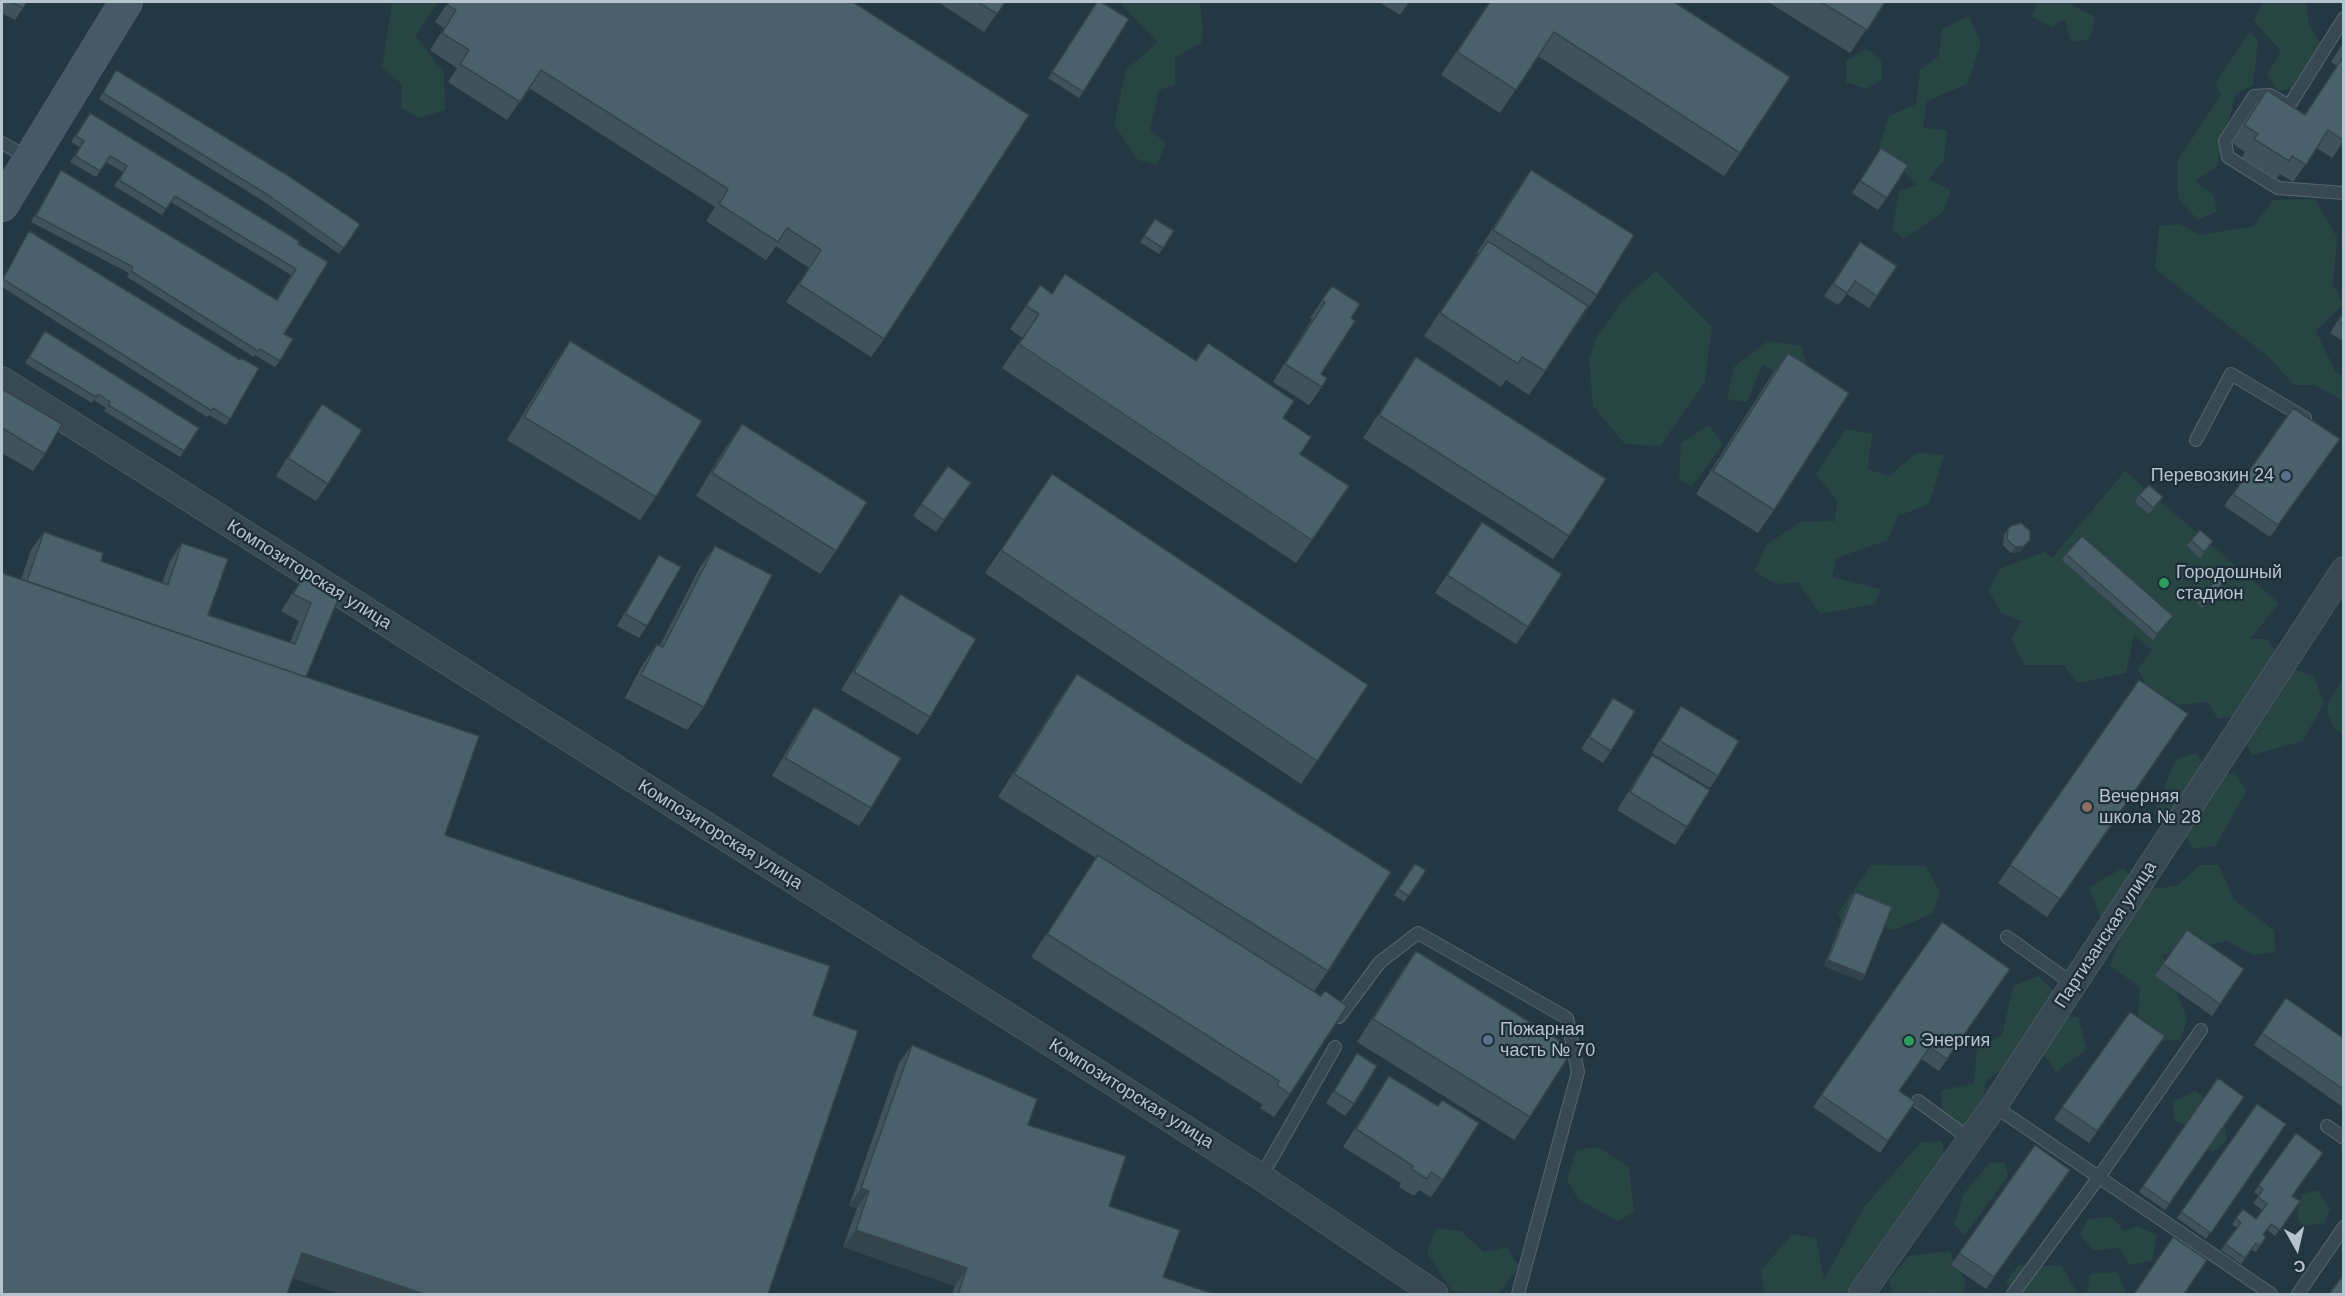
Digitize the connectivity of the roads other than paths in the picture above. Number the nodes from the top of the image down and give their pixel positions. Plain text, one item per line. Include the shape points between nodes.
1 (126, 2) edge
2 (2343, 18) edge
3 (16, 151) edge
4 (2343, 193) edge
5 (2, 205) edge
6 (2, 380) edge
7 (2319, 427) edge
8 (2196, 440) dead end
9 (2343, 570) edge
10 (2007, 937) dead end
11 (2073, 984) junction
12 (1339, 1017) edge
13 (2201, 1030) dead end
14 (1335, 1047) edge
15 (1918, 1101) dead end
16 (1994, 1106) junction
17 (2327, 1126) dead end
18 (2343, 1138) edge
19 (1970, 1139) junction
20 (1261, 1177) junction
21 (2099, 1177) junction
22 (2343, 1227) edge
23 (1435, 1294) edge
24 (1518, 1294) edge
25 (1862, 1294) edge
26 (2013, 1294) edge
27 (2271, 1294) edge
28 (2298, 1294) edge

1 - 3 street
2 - 4 lane via 2289,106 2270,95 2254,96 2225,141 2228,157 2278,188
3 - 5 street
6 - 20 street, Композиторская улица
7 - 8 lane via 2231,374
9 - 11 street, Партизанская улица
10 - 11 lane
11 - 16 street, Партизанская улица
12 - 24 lane via 1380,962 1418,933 1567,1018 1578,1072
13 - 21 lane
14 - 20 lane
15 - 19 lane
16 - 19 street, Партизанская улица
16 - 21 lane
17 - 18 lane
19 - 25 street, Партизанская улица
20 - 23 street, Композиторская улица
21 - 26 lane
21 - 27 lane
22 - 28 lane

